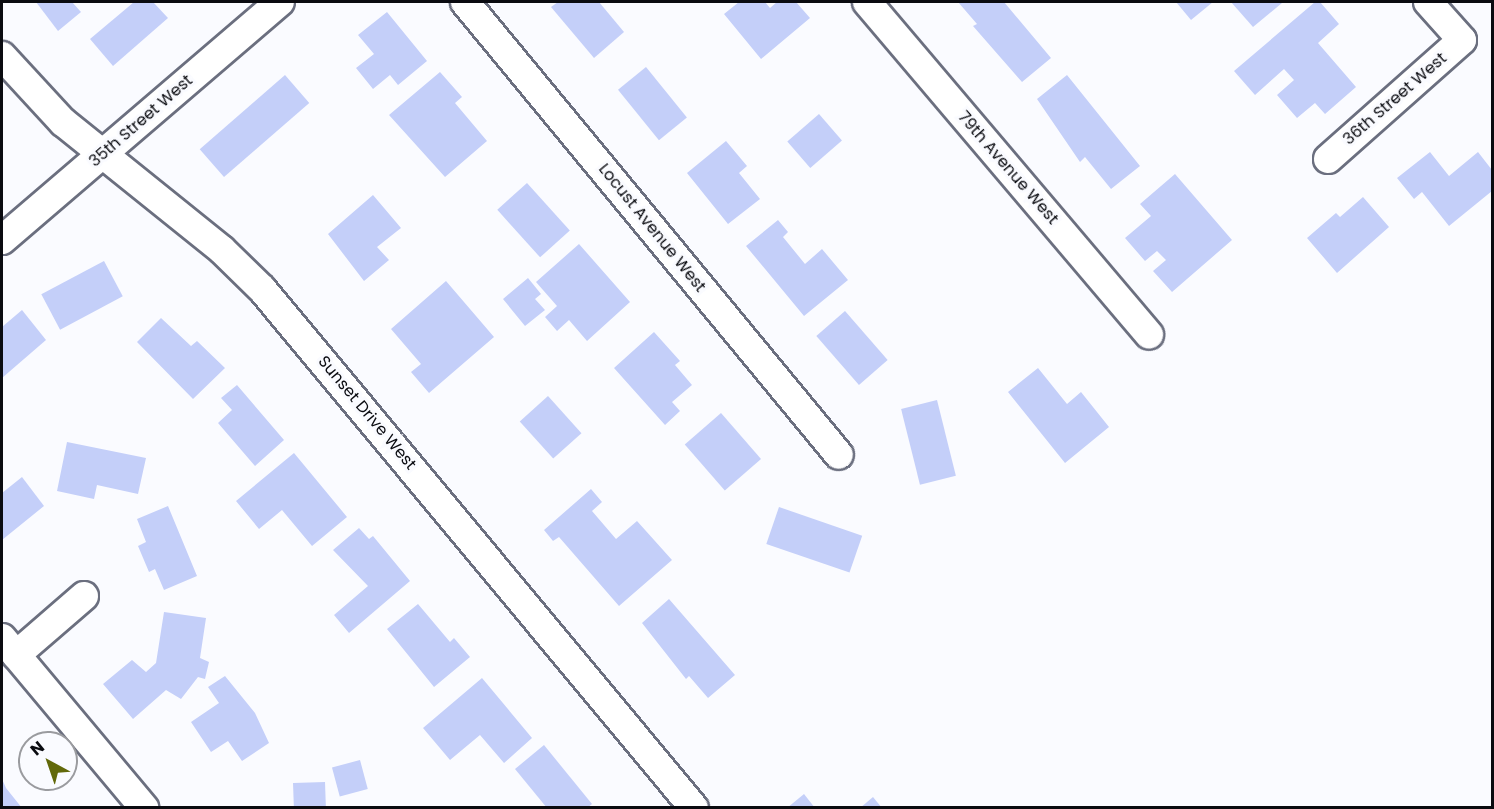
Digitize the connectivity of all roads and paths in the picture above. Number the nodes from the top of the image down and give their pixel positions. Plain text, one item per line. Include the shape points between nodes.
1 (280, 2) edge
2 (465, 2) edge
3 (867, 2) edge
4 (1428, 2) edge
5 (2, 56) edge
6 (103, 154) junction
7 (1328, 159) dead end
8 (2, 240) edge
9 (1149, 335) dead end
10 (839, 455) dead end
11 (84, 596) dead end
12 (9, 647) edge
13 (144, 807) edge
14 (694, 807) edge

1 - 6 street, 35th Street West
2 - 10 street, Locust Avenue West
3 - 9 street, 79th Avenue West
4 - 7 street, 36th Street West via 1462,40
5 - 6 street, Sunset Drive West via 63,122
6 - 8 street, 35th Street West
6 - 14 street, Sunset Drive West via 222,250 280,309
11 - 12 street
12 - 13 street

